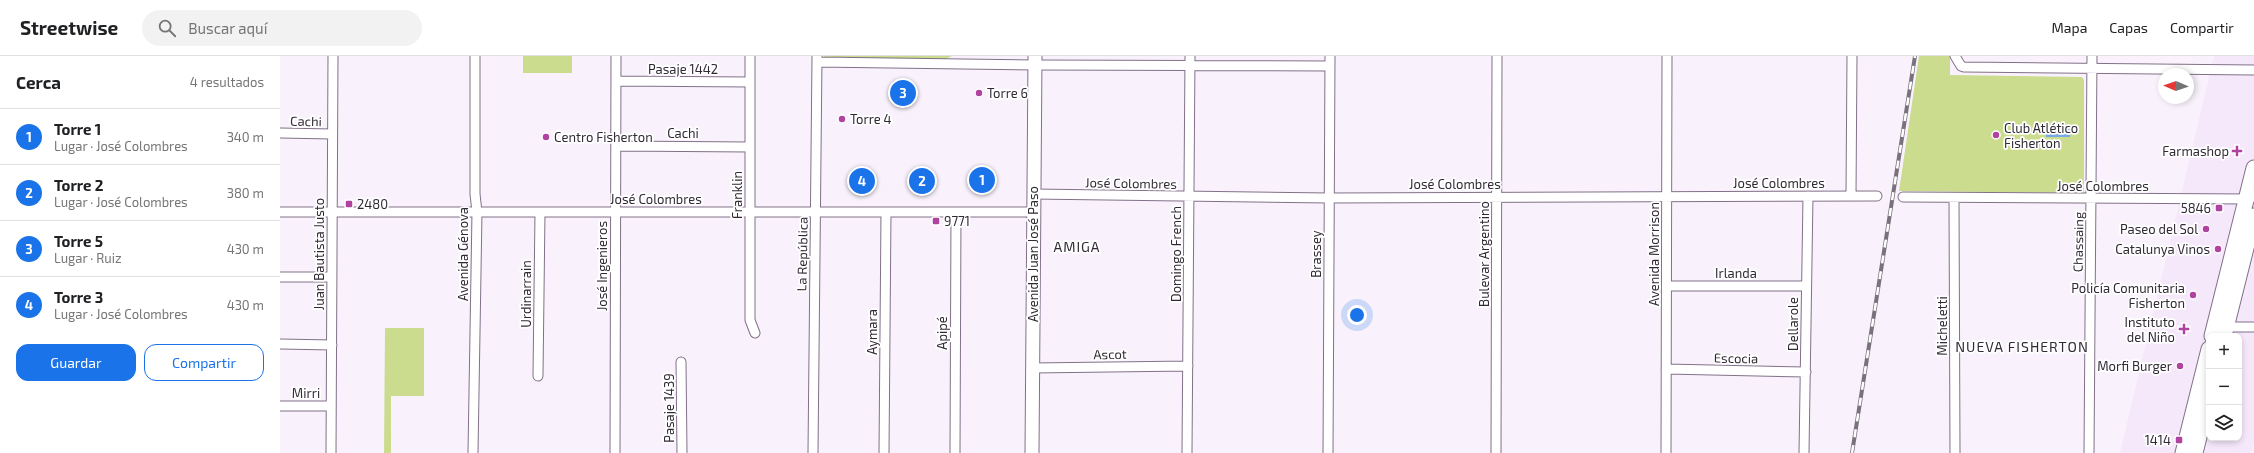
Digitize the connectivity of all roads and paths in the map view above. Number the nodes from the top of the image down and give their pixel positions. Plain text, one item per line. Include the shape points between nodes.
1 (333, 56) edge
2 (475, 56) edge
3 (616, 56) edge
4 (750, 56) edge
5 (1190, 56) edge
6 (1330, 56) edge
7 (1497, 56) edge
8 (1667, 56) edge
9 (1852, 56) edge
10 (1955, 56) edge
11 (2092, 56) edge
12 (817, 59) edge
13 (957, 59) edge
14 (1035, 61) edge
15 (1190, 66) junction
16 (1330, 66) junction
17 (2092, 68) junction
18 (2254, 70) edge
19 (616, 82) junction
20 (750, 82) junction
21 (280, 133) edge
22 (332, 134) junction
23 (616, 146) junction
24 (750, 147) junction
25 (2254, 168) edge
26 (1033, 194) junction
27 (1851, 195) junction
28 (1189, 196) junction
29 (1667, 196) junction
30 (1808, 196) junction
31 (1877, 196) dead end
32 (1497, 197) junction
33 (1903, 197) dead end
34 (1329, 198) junction
35 (1954, 198) junction
36 (2092, 199) junction
37 (2250, 199) edge
38 (280, 212) edge
39 (332, 212) junction
40 (477, 212) junction
41 (540, 212) junction
42 (616, 212) junction
43 (750, 212) junction
44 (815, 212) junction
45 (886, 212) junction
46 (956, 212) junction
47 (1032, 212) junction
48 (2254, 216) edge
49 (280, 277) edge
50 (332, 277) junction
51 (1667, 286) junction
52 (1806, 286) junction
53 (2254, 327) edge
54 (2219, 331) edge
55 (755, 334) dead end
56 (280, 344) edge
57 (332, 345) junction
58 (2206, 361) edge
59 (681, 362) dead end
60 (1188, 366) junction
61 (1032, 368) junction
62 (1666, 369) junction
63 (1806, 372) junction
64 (538, 376) dead end
65 (2207, 405) edge
66 (280, 406) edge
67 (331, 406) junction
68 (331, 453) edge
69 (473, 453) edge
70 (615, 453) edge
71 (682, 453) edge
72 (814, 453) edge
73 (884, 453) edge
74 (955, 453) edge
75 (1032, 453) edge
76 (1187, 453) edge
77 (1328, 453) edge
78 (1496, 453) edge
79 (1666, 453) edge
80 (1804, 453) edge
81 (1955, 453) edge
82 (2089, 453) edge
83 (2183, 453) edge
84 (2195, 453) edge

1 - 22 street, Juan Bautista Justo
2 - 40 street, Avenida Génova
3 - 19 street, José Ingenieros
4 - 20 street, Franklin
5 - 15 street, Domingo French
6 - 16 street, Brassey
7 - 32 street, Bulevar Argentino
8 - 29 street, Avenida Morrison
9 - 27 street
10 - 17 street via 1961,66
11 - 17 street, Chassaing
12 - 13 street
12 - 44 street, La República
13 - 14 street
14 - 15 street
14 - 26 main road, Avenida Juan José Paso
15 - 16 street
15 - 28 street, Domingo French
16 - 34 street, Brassey
17 - 18 street
17 - 36 street, Chassaing
19 - 20 street, Pasaje 1442
19 - 23 street, José Ingenieros
20 - 24 street, Franklin
21 - 22 street, Cachi
22 - 39 street, Juan Bautista Justo
23 - 24 street, Cachi
23 - 42 street, José Ingenieros
24 - 43 street, Franklin
25 - 37 main road
26 - 28 street, José Colombres
26 - 47 main road, Avenida Juan José Paso
27 - 30 street, José Colombres
27 - 31 street, José Colombres
28 - 34 street, José Colombres
28 - 60 street, Domingo French
29 - 30 street, José Colombres
29 - 32 street, José Colombres
29 - 51 street, Avenida Morrison
30 - 52 street, Dellarole
32 - 34 street, José Colombres
32 - 78 street, Bulevar Argentino
33 - 35 street, José Colombres
34 - 77 street, Brassey
35 - 36 street, José Colombres
35 - 81 street, Micheletti
36 - 37 street, José Colombres
36 - 82 street, Chassaing
37 - 54 main road
38 - 39 street, José Colombres
39 - 40 street, José Colombres
39 - 50 street, Juan Bautista Justo
40 - 41 street, José Colombres
40 - 69 street, Avenida Génova
41 - 42 street, José Colombres
41 - 64 street, Urdinarrain
42 - 43 street, José Colombres
42 - 70 street, José Ingenieros
43 - 44 street, José Colombres
43 - 55 street, Franklin via 750,320
44 - 45 street, José Colombres
44 - 72 street, La República
45 - 46 street, José Colombres
45 - 73 street, Aymara
46 - 47 street, José Colombres
46 - 74 street, Apipé
47 - 61 main road, Avenida Juan José Paso
48 - 54 main road
49 - 50 street
50 - 57 street, Juan Bautista Justo
51 - 52 street, Irlanda
51 - 62 street, Avenida Morrison
52 - 63 street, Dellarole
53 - 54 street
56 - 57 street
57 - 67 street, Juan Bautista Justo
58 - 83 main road
59 - 71 street, Pasaje 1439
60 - 61 street, Ascot
60 - 76 street, Domingo French
61 - 75 main road, Avenida Juan José Paso
62 - 63 street, Escocia
62 - 79 street, Avenida Morrison
63 - 80 street, Dellarole
65 - 84 main road
66 - 67 street, Mirri
67 - 68 street, Juan Bautista Justo

